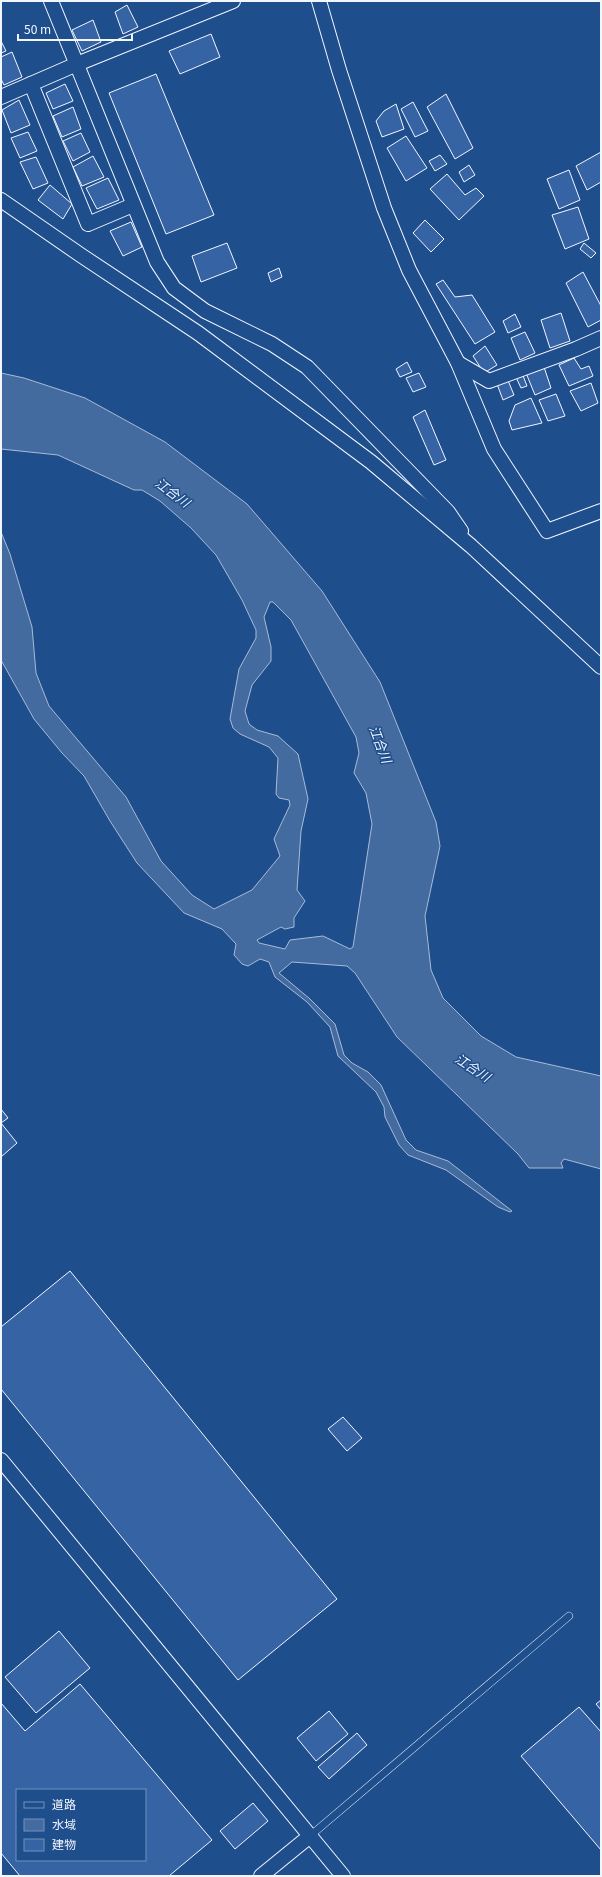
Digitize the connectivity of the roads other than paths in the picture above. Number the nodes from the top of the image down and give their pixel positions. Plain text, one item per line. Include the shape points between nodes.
1 (51, 1) edge
2 (234, 1) edge
3 (320, 1) edge
4 (77, 64) junction
5 (31, 84) junction
6 (1, 97) edge
7 (1, 200) edge
8 (133, 205) junction
9 (601, 338) edge
10 (458, 363) junction
11 (601, 511) edge
12 (471, 546) junction
13 (601, 667) edge
14 (1, 1460) edge
15 (569, 1616) dead end
16 (310, 1836) junction
17 (261, 1876) edge
18 (343, 1876) edge

1 - 4 street
2 - 4 street
3 - 10 street via 339,70 384,208 409,270
4 - 5 street
4 - 8 street
5 - 6 street
5 - 8 street via 88,224
7 - 12 street via 198,333 371,462
8 - 12 street via 157,262 174,288 205,311 272,344 307,367 448,512
9 - 10 street via 489,381
10 - 11 street via 494,449 547,531
12 - 13 street
14 - 16 street
15 - 16 lane
16 - 17 street
16 - 18 street

